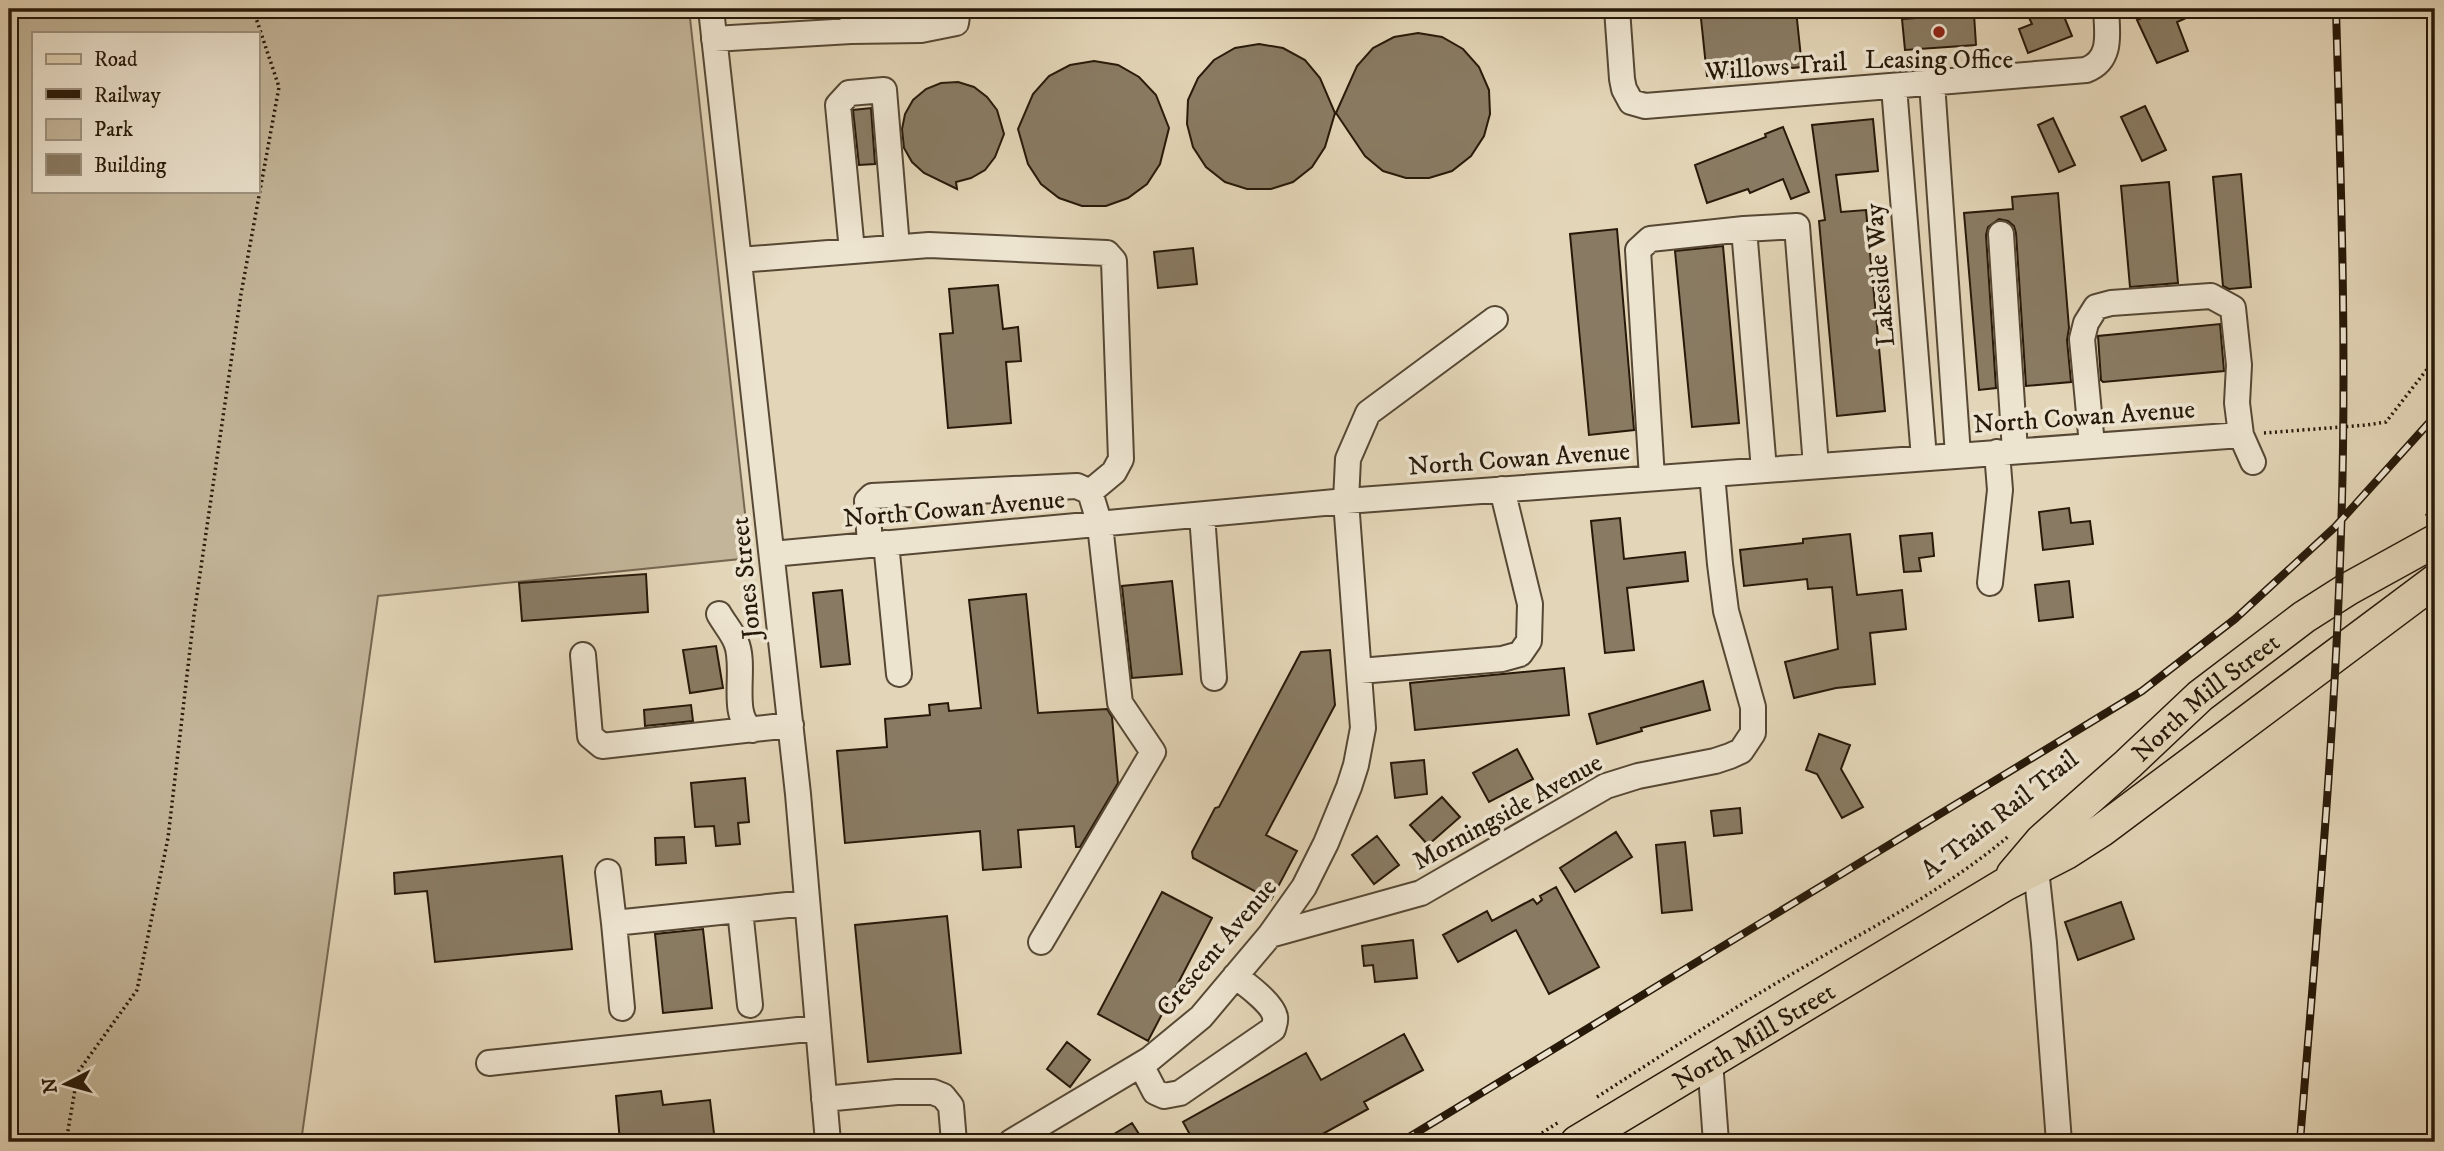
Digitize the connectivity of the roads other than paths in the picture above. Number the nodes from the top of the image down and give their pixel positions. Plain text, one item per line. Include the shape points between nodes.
1 (711, 9) edge
2 (958, 9) edge
3 (1617, 9) edge
4 (2106, 9) edge
5 (853, 20) edge
6 (714, 39) junction
7 (1932, 83) junction
8 (1894, 87) junction
9 (1744, 229) junction
10 (2001, 234) dead end
11 (897, 247) junction
12 (852, 251) junction
13 (739, 260) junction
14 (1495, 319) dead end
15 (2241, 435) junction
16 (2092, 445) junction
17 (2006, 452) junction
18 (1958, 455) junction
19 (1924, 458) junction
20 (2253, 462) dead end
21 (1816, 466) junction
22 (1764, 470) junction
23 (1712, 474) junction
24 (1652, 478) junction
25 (1502, 489) junction
26 (1090, 492) junction
27 (1346, 501) junction
28 (1202, 515) junction
29 (1100, 525) junction
30 (2426, 533) edge
31 (878, 544) junction
32 (772, 554) junction
33 (2435, 581) edge
34 (1990, 583) dead end
35 (719, 614) dead end
36 (583, 655) dead end
37 (1360, 671) junction
38 (899, 674) dead end
39 (1214, 678) dead end
40 (791, 725) junction
41 (752, 730) junction
42 (2036, 869) junction
43 (608, 872) dead end
44 (2004, 885) junction
45 (807, 903) junction
46 (740, 910) junction
47 (614, 923) junction
48 (1270, 935) junction
49 (1041, 942) dead end
50 (1235, 976) junction
51 (750, 1005) dead end
52 (622, 1008) dead end
53 (817, 1028) junction
54 (1710, 1060) junction
55 (489, 1063) dead end
56 (1141, 1065) junction
57 (824, 1099) junction
58 (1570, 1131) edge
59 (828, 1142) edge
60 (954, 1142) edge
61 (1011, 1142) edge
62 (1716, 1142) edge
63 (2059, 1142) edge

1 - 6 street, Jones Street
2 - 5 street via 956,23 921,30
3 - 8 street, Willows Trail via 1624,89 1638,105
4 - 7 street, Willows Trail via 2107,43 2101,61 2086,70
5 - 6 street
6 - 13 street, Jones Street
7 - 8 street, Willows Trail
7 - 18 street
8 - 19 street, Lakeside Way
9 - 21 street via 1797,226
9 - 22 street
9 - 24 street via 1650,239 1638,250
10 - 17 street
11 - 12 street
11 - 12 street via 884,90 849,93 838,105
11 - 26 street via 1107,253 1114,261 1121,459 1114,472
12 - 13 street
13 - 32 street, Jones Street
14 - 27 street, Crescent Avenue via 1368,413 1349,459
15 - 16 street, North Cowan Avenue
15 - 16 street via 2233,308 2211,296 2096,307 2082,339
15 - 20 street
16 - 17 street, North Cowan Avenue
17 - 18 street, North Cowan Avenue
17 - 34 street
18 - 19 street, North Cowan Avenue
19 - 21 street, North Cowan Avenue
21 - 22 street, North Cowan Avenue
22 - 23 street, North Cowan Avenue
23 - 24 street, North Cowan Avenue
23 - 48 street, Morningside Avenue via 1726,611 1754,707 1753,733 1741,751 1606,786 1421,893
24 - 25 street, North Cowan Avenue
25 - 27 street, North Cowan Avenue
25 - 37 street via 1530,604 1529,641 1520,654
26 - 29 street
26 - 31 street via 1077,486 872,496 867,501
27 - 28 street, North Cowan Avenue
27 - 37 street, Crescent Avenue
28 - 29 street, North Cowan Avenue
28 - 39 street
29 - 31 street, North Cowan Avenue
29 - 49 street via 1120,703 1153,751
30 - 44 main road, North Mill Street via 2210,688 2041,841
31 - 32 street, North Cowan Avenue
31 - 38 street
32 - 40 street, Jones Street
33 - 42 main road, North Mill Street via 2102,830
35 - 41 street via 737,643 740,717
36 - 41 street via 590,736 601,746
37 - 48 street, Crescent Avenue via 1363,728 1349,787 1304,887
40 - 41 street
40 - 45 street, Jones Street
42 - 44 main road, North Mill Street
42 - 63 street
43 - 47 street
44 - 54 main road, North Mill Street
45 - 46 street
45 - 53 street, Jones Street
46 - 47 street
46 - 51 street
47 - 52 street
48 - 50 street, Crescent Avenue
50 - 56 street, Crescent Avenue via 1201,1017
50 - 56 street via 1271,1009 1273,1029 1180,1093 1164,1096 1155,1092
53 - 55 street
53 - 57 street, Jones Street
54 - 58 main road, North Mill Street
54 - 62 street
56 - 61 street, Crescent Avenue
57 - 59 street, Jones Street
57 - 60 street via 933,1092 951,1106

